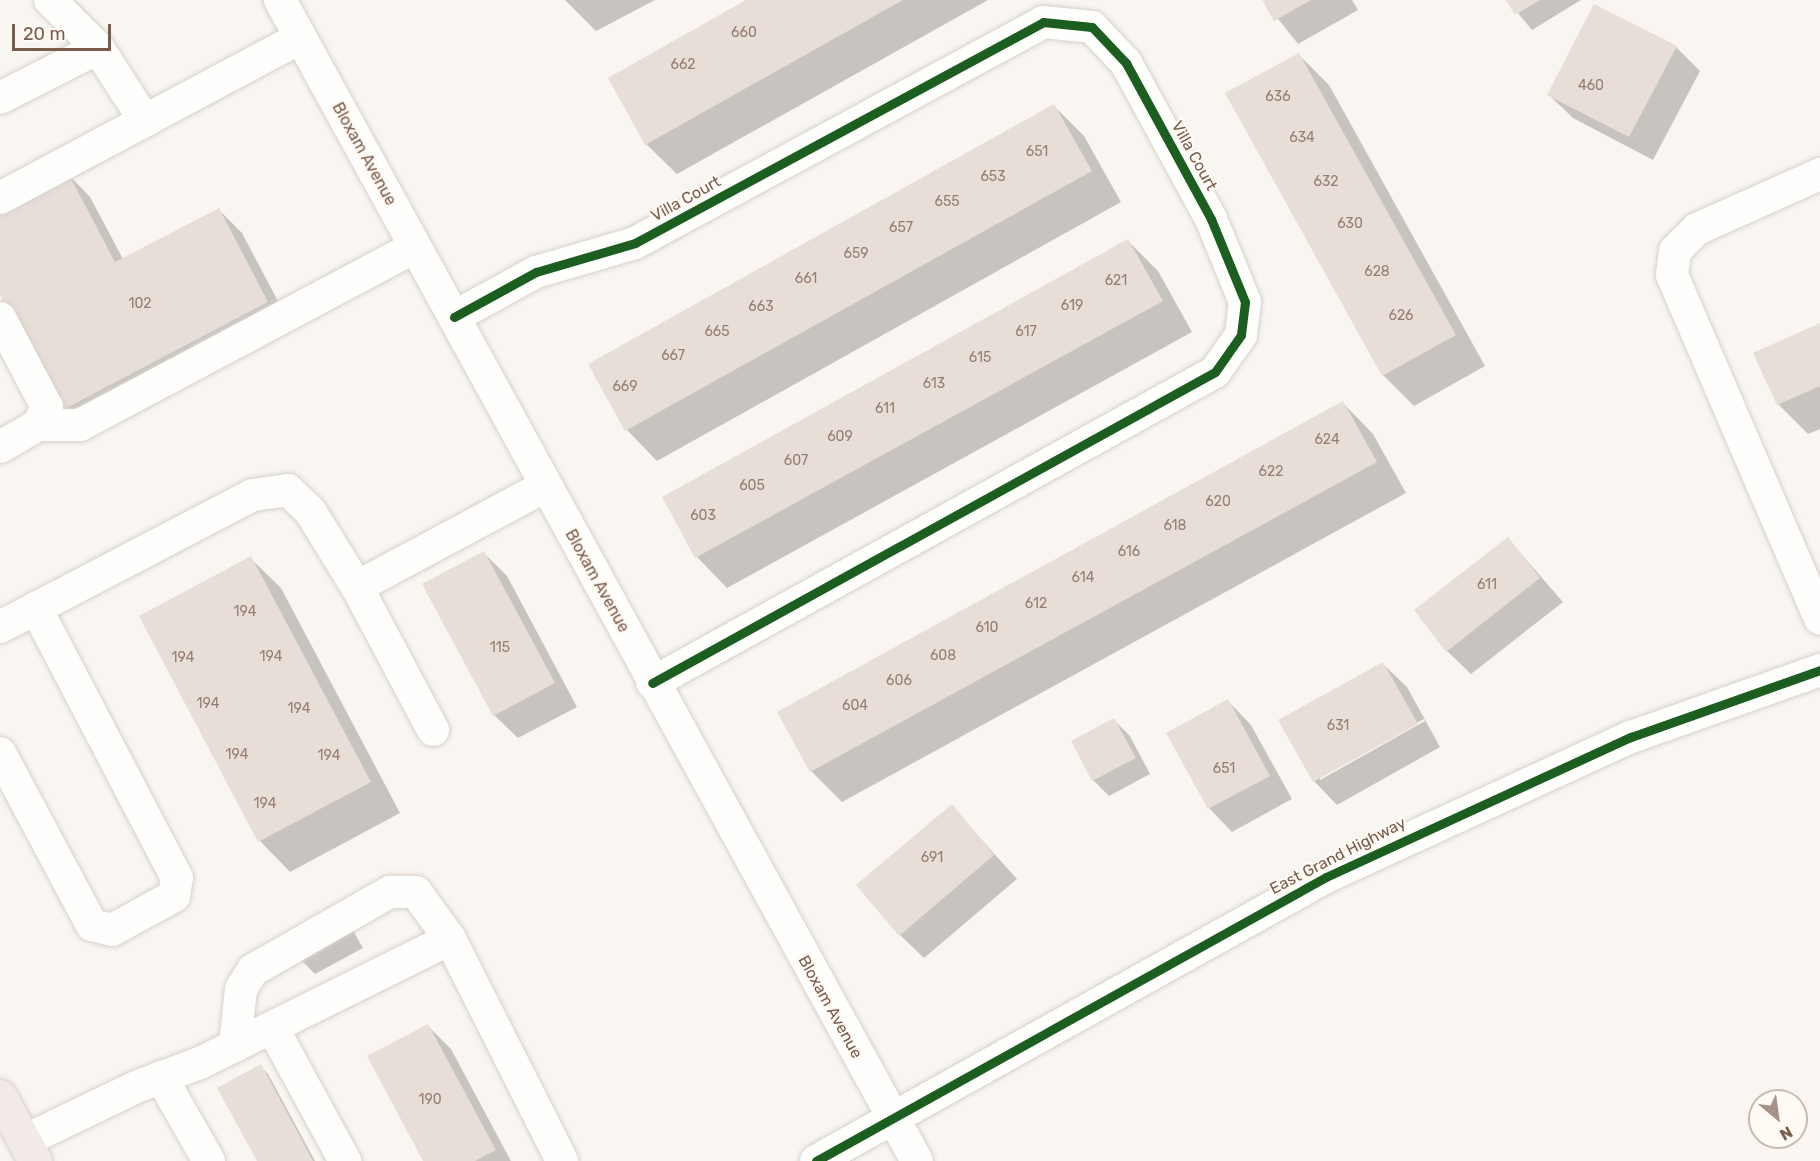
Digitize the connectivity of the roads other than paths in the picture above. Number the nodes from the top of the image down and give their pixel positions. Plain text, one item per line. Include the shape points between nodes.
1 (50, 0) edge
2 (280, 0) edge
3 (300, 38) junction
4 (98, 48) junction
5 (0, 98) edge
6 (145, 121) junction
7 (1820, 174) edge
8 (0, 198) edge
9 (415, 247) junction
10 (454, 317) junction
11 (0, 318) edge
12 (38, 425) junction
13 (0, 447) edge
14 (545, 486) junction
15 (357, 586) junction
16 (36, 608) junction
17 (1820, 618) edge
18 (0, 627) edge
19 (1820, 670) edge
20 (652, 683) junction
21 (433, 730) dead end
22 (0, 753) edge
23 (450, 939) junction
24 (272, 1027) junction
25 (235, 1046) junction
26 (161, 1077) junction
27 (0, 1096) edge
28 (892, 1120) junction
29 (29, 1151) edge
30 (209, 1161) edge
31 (345, 1161) edge
32 (562, 1161) edge
33 (816, 1161) edge
34 (916, 1161) edge

1 - 4 street
2 - 3 street, Bloxam Avenue
3 - 6 street
3 - 9 street, Bloxam Avenue
4 - 5 street
4 - 6 street
6 - 8 street
7 - 17 street via 1697,230 1675,251 1672,275
9 - 10 street, Bloxam Avenue
9 - 12 street via 80,425
10 - 14 street, Bloxam Avenue
10 - 20 street, Villa Court via 536,272 635,243 1043,22 1092,27 1126,63 1211,219 1245,302 1241,335 1215,372
11 - 12 street via 47,407
12 - 13 street
14 - 15 street
14 - 20 street, Bloxam Avenue
15 - 16 street via 310,511 288,490 253,495
15 - 21 street
16 - 18 street
16 - 22 street via 177,878 174,896 112,930 92,925
19 - 28 street, East Grand Highway via 1631,737 1479,802 1326,877
20 - 28 street, Bloxam Avenue
23 - 24 street
23 - 25 street via 416,892 390,892 253,970 241,989
23 - 32 street
24 - 25 street
24 - 31 street
25 - 26 street
26 - 29 street
26 - 30 street
27 - 29 highway
28 - 33 street, East Grand Highway
28 - 34 street, Bloxam Avenue

